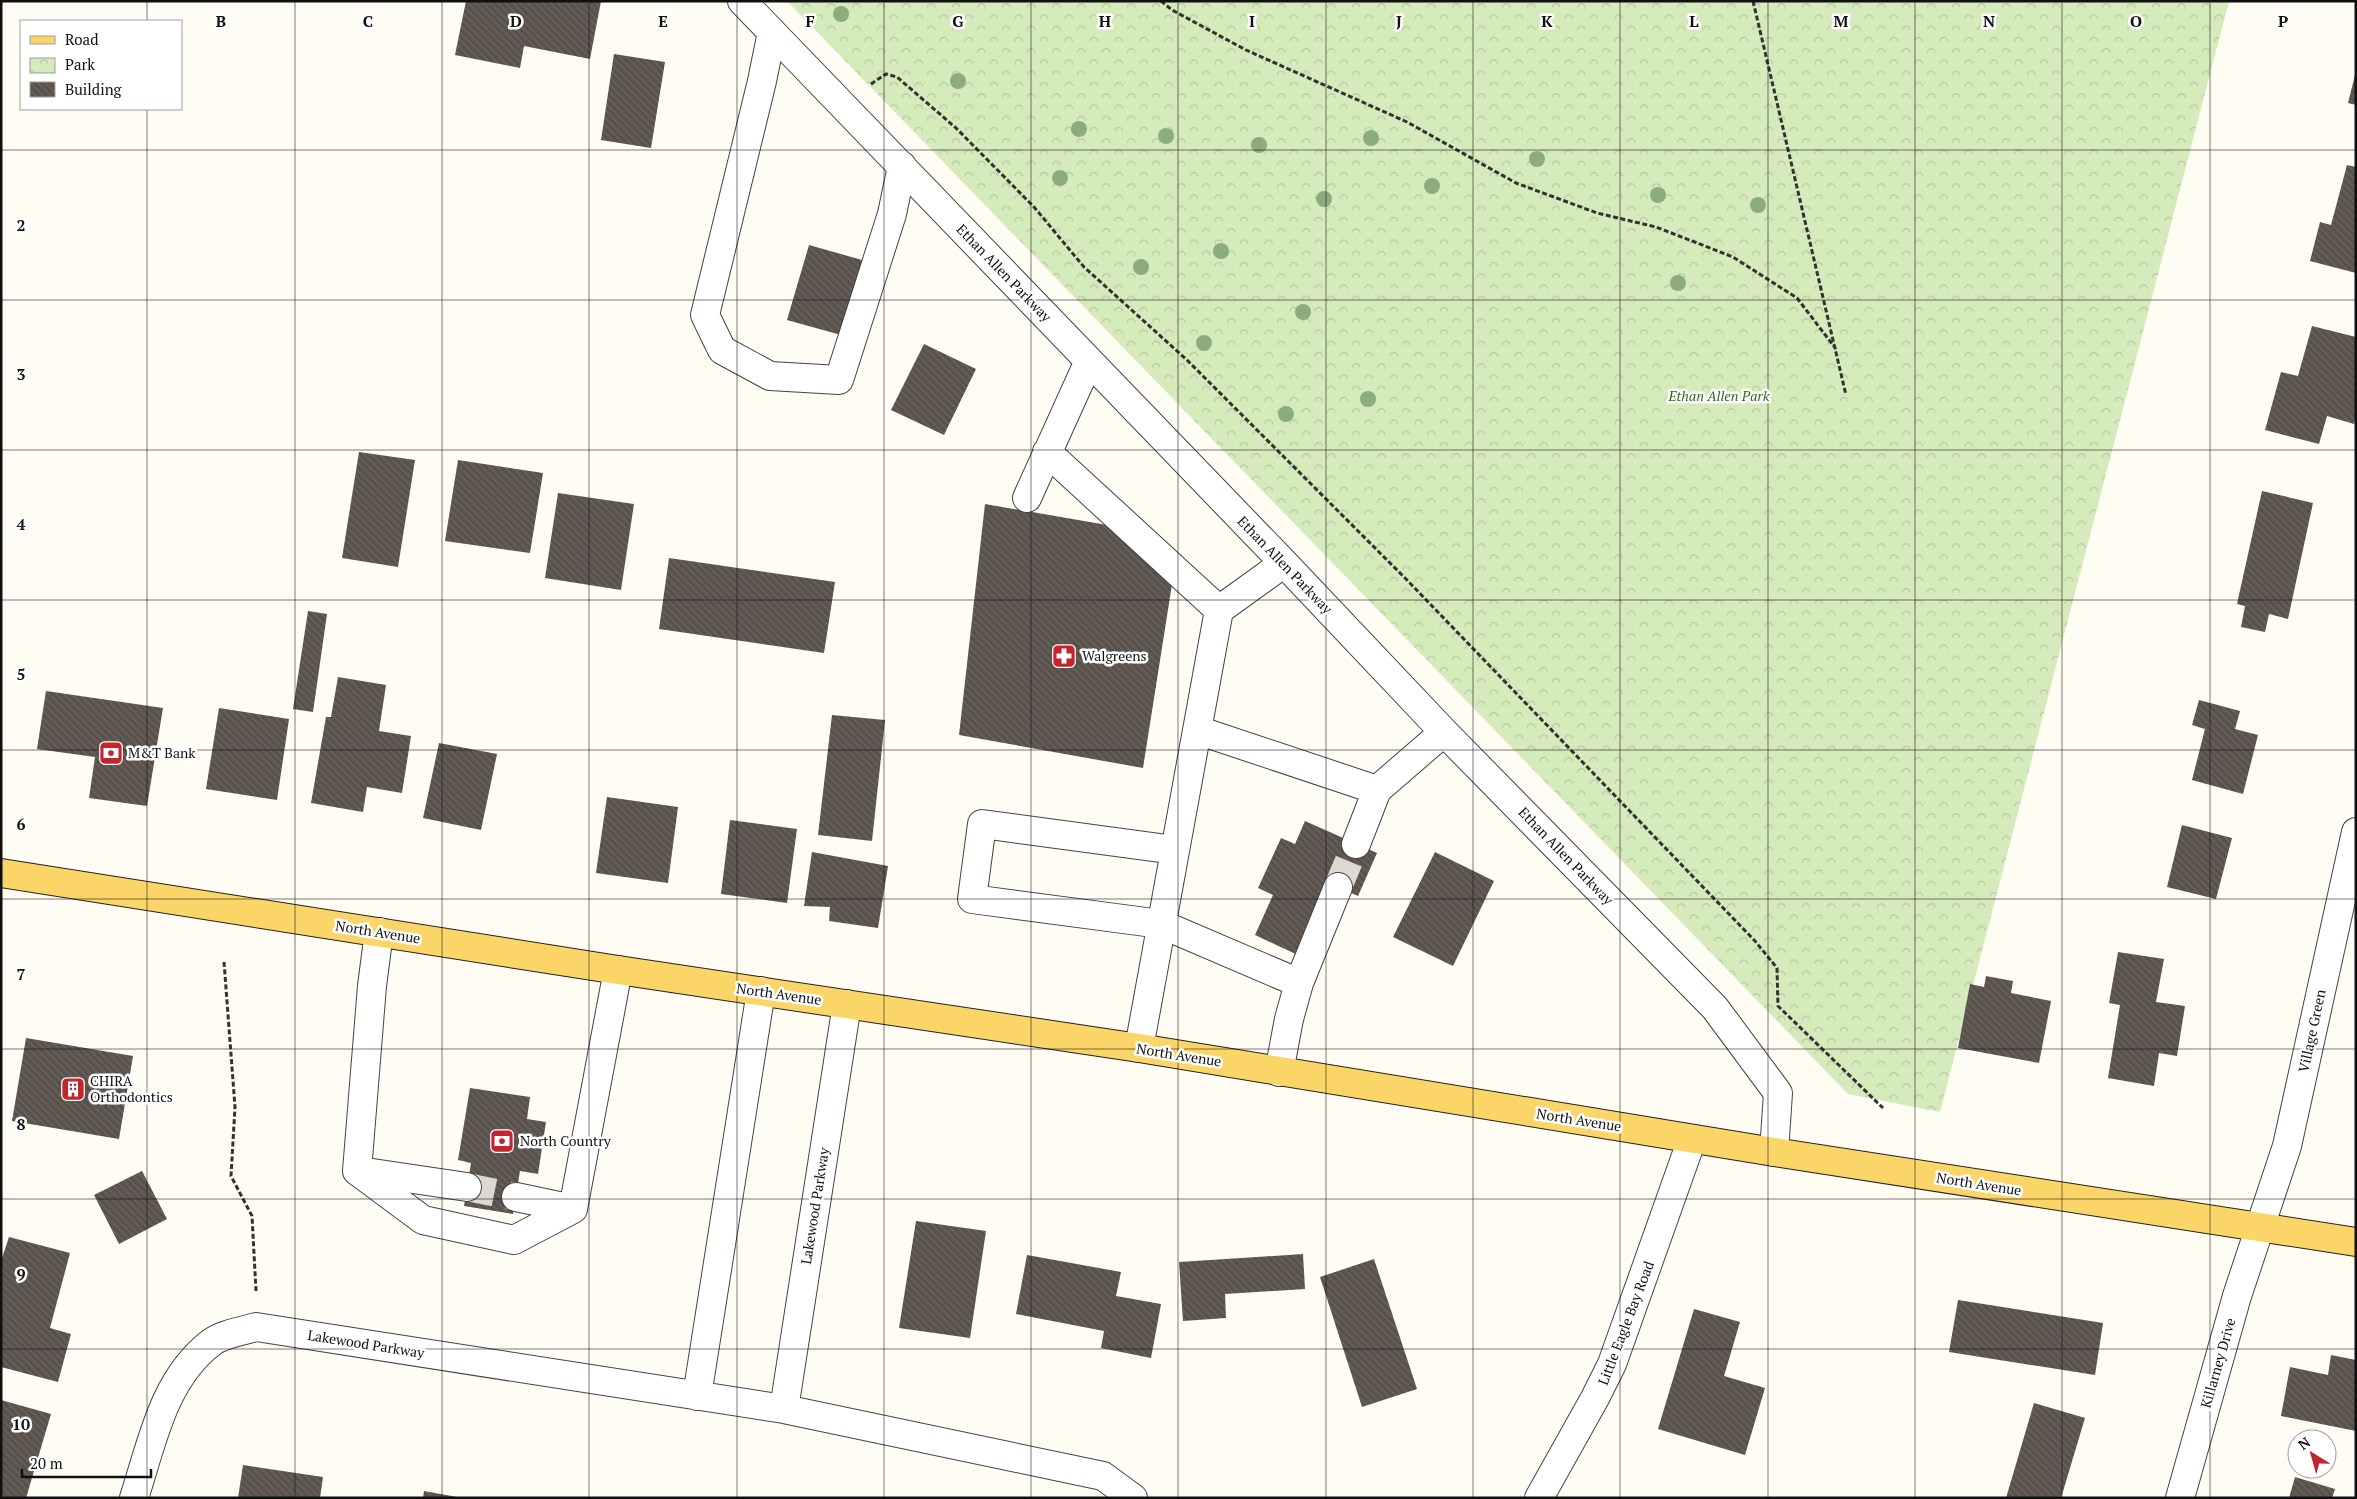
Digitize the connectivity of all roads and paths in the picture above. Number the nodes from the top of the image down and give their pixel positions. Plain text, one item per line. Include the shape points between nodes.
1 (742, 1) edge
2 (1161, 1) edge
3 (1753, 1) edge
4 (772, 32) junction
5 (867, 87) dead end
6 (902, 166) junction
7 (1836, 349) junction
8 (1089, 361) junction
9 (1846, 395) dead end
10 (1047, 452) junction
11 (1027, 498) dead end
12 (1284, 563) junction
13 (1219, 610) junction
14 (1197, 730) junction
15 (1444, 732) junction
16 (1378, 790) junction
17 (2356, 832) edge
18 (1356, 844) tunnel mouth
19 (1175, 850) junction
20 (1, 873) edge
21 (1338, 887) tunnel mouth
22 (1161, 924) junction
23 (379, 932) junction
24 (224, 962) dead end
25 (618, 970) junction
26 (1299, 983) junction
27 (761, 991) junction
28 (847, 1004) junction
29 (1139, 1048) junction
30 (1280, 1072) junction
31 (1883, 1108) dead end
32 (1692, 1139) junction
33 (1774, 1152) junction
34 (357, 1171) junction
35 (467, 1187) tunnel mouth
36 (516, 1197) tunnel mouth
37 (572, 1209) junction
38 (2260, 1229) junction
39 (2356, 1242) edge
40 (256, 1327) junction
41 (697, 1396) junction
42 (784, 1409) junction
43 (134, 1498) edge
44 (1133, 1498) edge
45 (1539, 1498) edge
46 (2180, 1498) edge

1 - 4 street, Ethan Allen Parkway
2 - 7 path via 1246,50 1407,122 1516,183 1597,213 1656,227 1733,257 1797,298
3 - 7 path
4 - 6 street, Ethan Allen Parkway
4 - 6 street via 705,315 722,350 770,376 839,380 892,214
5 - 31 path via 886,74 897,77 956,128 1034,207 1084,267 1187,360 1406,579 1755,942 1777,968 1778,1006
6 - 8 street, Ethan Allen Parkway
7 - 9 path
8 - 10 street
8 - 12 street, Ethan Allen Parkway
10 - 11 street
10 - 13 street
12 - 13 street
12 - 15 street, Ethan Allen Parkway
13 - 14 street
14 - 16 street
14 - 19 street
15 - 16 street
15 - 33 street, Ethan Allen Parkway via 1714,1008 1778,1092
16 - 18 street
17 - 38 street, Village Green via 2287,1146
19 - 22 street
19 - 22 street via 982,824 972,899
20 - 23 main road, North Avenue
21 - 26 street
22 - 26 street
22 - 29 street
23 - 25 main road, North Avenue
23 - 34 street
24 - 40 path via 235,1106 231,1176 252,1216
25 - 27 main road, North Avenue
25 - 37 street
26 - 30 street via 1288,1019
27 - 28 main road, North Avenue
27 - 41 street
28 - 29 main road, North Avenue
28 - 42 street, Lakewood Parkway
29 - 30 main road, North Avenue
30 - 32 main road, North Avenue
32 - 33 main road, North Avenue
32 - 45 street, Little Eagle Bay Road via 1612,1364
33 - 38 main road, North Avenue
34 - 35 street
34 - 37 street via 423,1220 514,1240
36 - 37 street
38 - 39 main road, North Avenue
38 - 46 street, Killarney Drive via 2237,1296
40 - 41 street, Lakewood Parkway
40 - 43 street, Lakewood Parkway via 213,1341 188,1365 166,1399
41 - 42 street, Lakewood Parkway
42 - 44 street, Lakewood Parkway via 1103,1476

